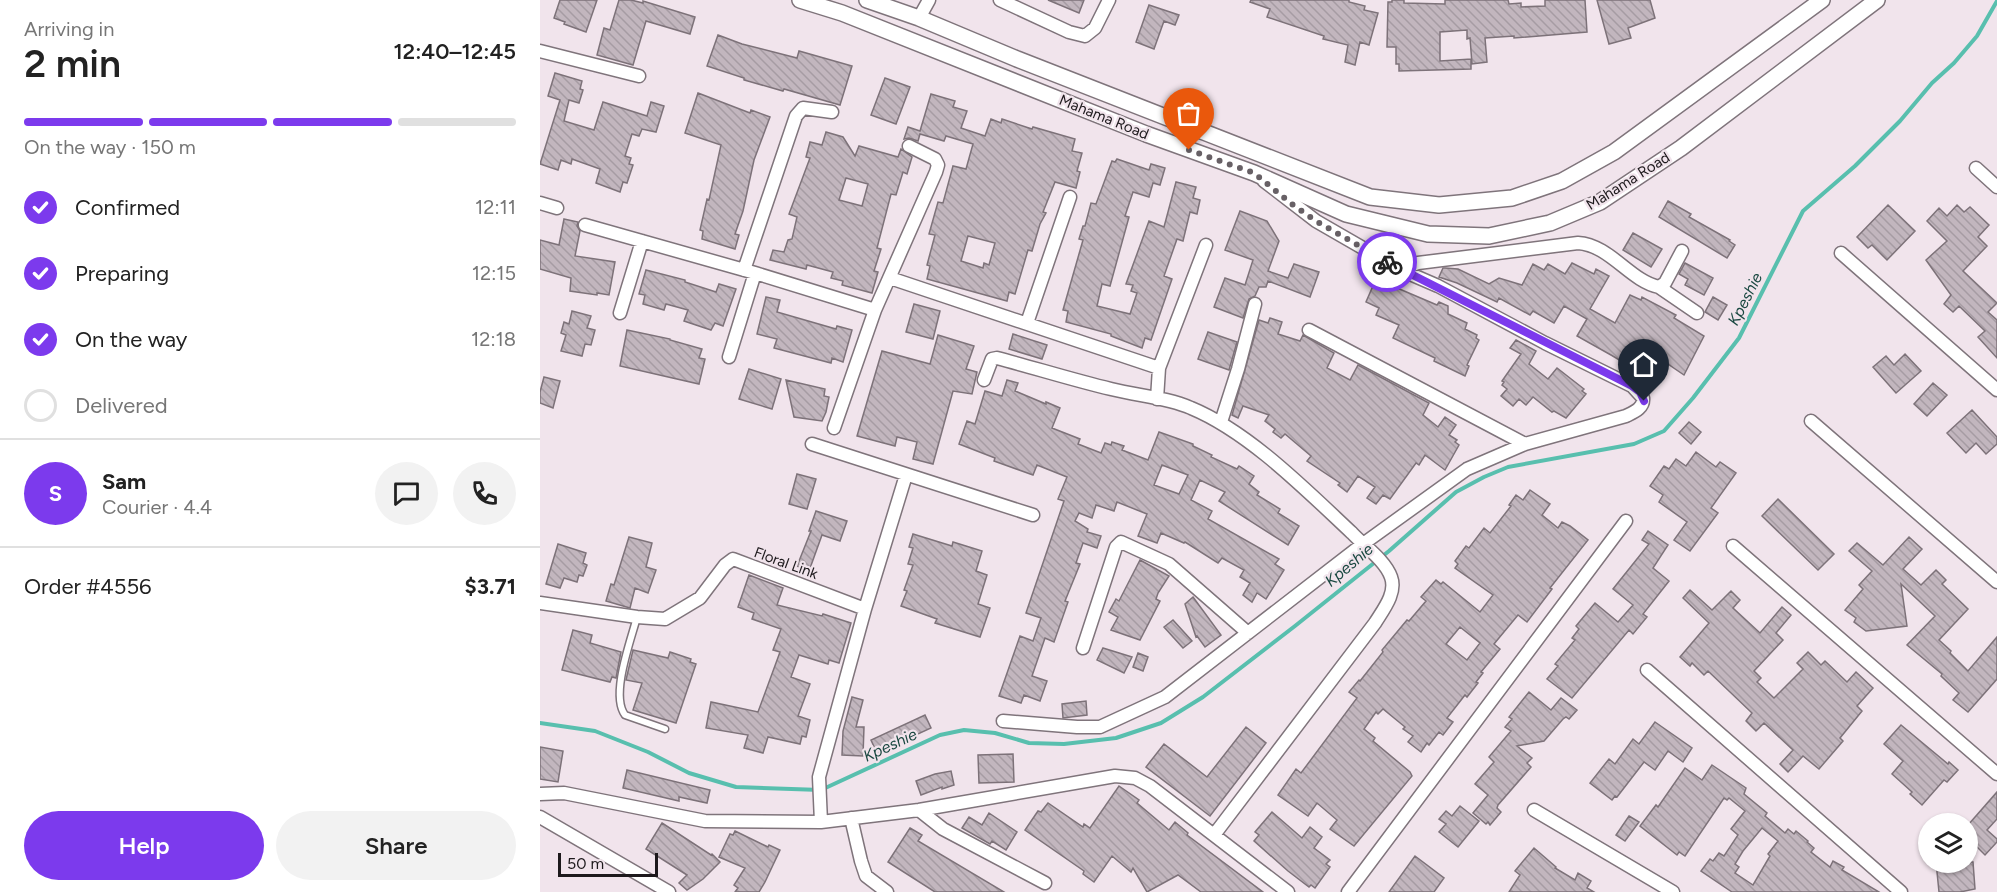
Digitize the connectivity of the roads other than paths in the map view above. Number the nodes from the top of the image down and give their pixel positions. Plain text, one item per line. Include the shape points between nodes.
1 (800, 0) edge
2 (867, 0) edge
3 (929, 0) edge
4 (1000, 0) edge
5 (1109, 0) edge
6 (1822, 0) edge
7 (1877, 0) edge
8 (919, 18) junction
9 (540, 51) edge
10 (639, 76) dead end
11 (832, 112) dead end
12 (909, 146) dead end
13 (1976, 168) dead end
14 (1254, 173) junction
15 (1997, 187) edge
16 (1070, 197) dead end
17 (540, 203) edge
18 (557, 208) dead end
19 (585, 225) dead end
20 (642, 241) junction
21 (1206, 245) dead end
22 (1682, 251) dead end
23 (1841, 253) dead end
24 (1401, 270) junction
25 (750, 271) junction
26 (890, 278) junction
27 (1659, 287) junction
28 (1256, 304) dead end
29 (875, 310) junction
30 (620, 313) dead end
31 (1697, 313) dead end
32 (1027, 323) junction
33 (1309, 330) dead end
34 (729, 357) dead end
35 (1159, 368) junction
36 (984, 380) dead end
37 (1997, 390) edge
38 (1157, 399) junction
39 (1811, 421) dead end
40 (1221, 422) junction
41 (834, 428) dead end
42 (812, 444) dead end
43 (1526, 444) junction
44 (906, 475) junction
45 (1033, 515) dead end
46 (1626, 521) dead end
47 (1733, 546) dead end
48 (1367, 548) junction
49 (1997, 582) edge
50 (540, 603) edge
51 (865, 609) junction
52 (637, 617) junction
53 (1248, 633) junction
54 (1083, 648) dead end
55 (1647, 670) dead end
56 (1003, 721) dead end
57 (665, 729) dead end
58 (1997, 774) edge
59 (540, 794) edge
60 (919, 810) junction
61 (1534, 810) dead end
62 (540, 817) edge
63 (851, 818) junction
64 (821, 822) junction
65 (1214, 835) junction
66 (1045, 883) dead end
67 (669, 892) edge
68 (887, 892) edge
69 (1288, 892) edge
70 (1348, 892) edge
71 (1673, 892) edge
72 (1901, 892) edge

1 - 14 street, Mahama Road
2 - 8 street, Mahama Road
3 - 8 street
4 - 5 street via 1069,33 1085,36 1095,28
6 - 8 street, Mahama Road via 1614,153 1562,181 1512,198 1440,205 1370,197
7 - 14 street, Mahama Road via 1681,148 1600,202 1550,224 1489,237 1428,234 1346,214
9 - 10 street
11 - 25 street via 803,108 796,116
12 - 26 street via 935,159 938,165
13 - 15 street
14 - 24 street via 1316,221
16 - 32 street
17 - 18 street
19 - 20 street
20 - 25 street
20 - 30 street
21 - 35 street
22 - 27 street
23 - 37 street
24 - 27 street via 1419,263 1578,243 1596,247
24 - 43 street via 1632,386 1643,398 1643,405 1626,416
25 - 29 street
25 - 34 street
26 - 29 street
26 - 32 street
27 - 31 street
28 - 40 street
29 - 41 street
32 - 35 street
33 - 43 street
35 - 38 street
36 - 38 street via 992,359 997,358
38 - 40 street via 1190,407
39 - 49 street
40 - 48 street via 1309,492
42 - 44 street
43 - 48 street via 1467,469
44 - 45 street
44 - 51 street
46 - 70 street
47 - 58 street
48 - 53 street
48 - 65 street via 1391,578 1393,588 1388,601
50 - 52 street, Floral Link
51 - 52 street, Floral Link via 733,559 693,603 665,619
51 - 64 street via 819,777
52 - 57 lane via 620,684 620,704 625,715
53 - 54 street via 1169,564 1121,542 1116,547
53 - 56 street via 1165,697 1100,727
55 - 72 street
59 - 64 street via 564,792 705,821
60 - 63 street
60 - 65 street via 1114,776 1135,778 1150,786
60 - 66 street via 943,829
61 - 71 street
62 - 67 street
63 - 64 street
63 - 68 street via 863,870
65 - 69 street

